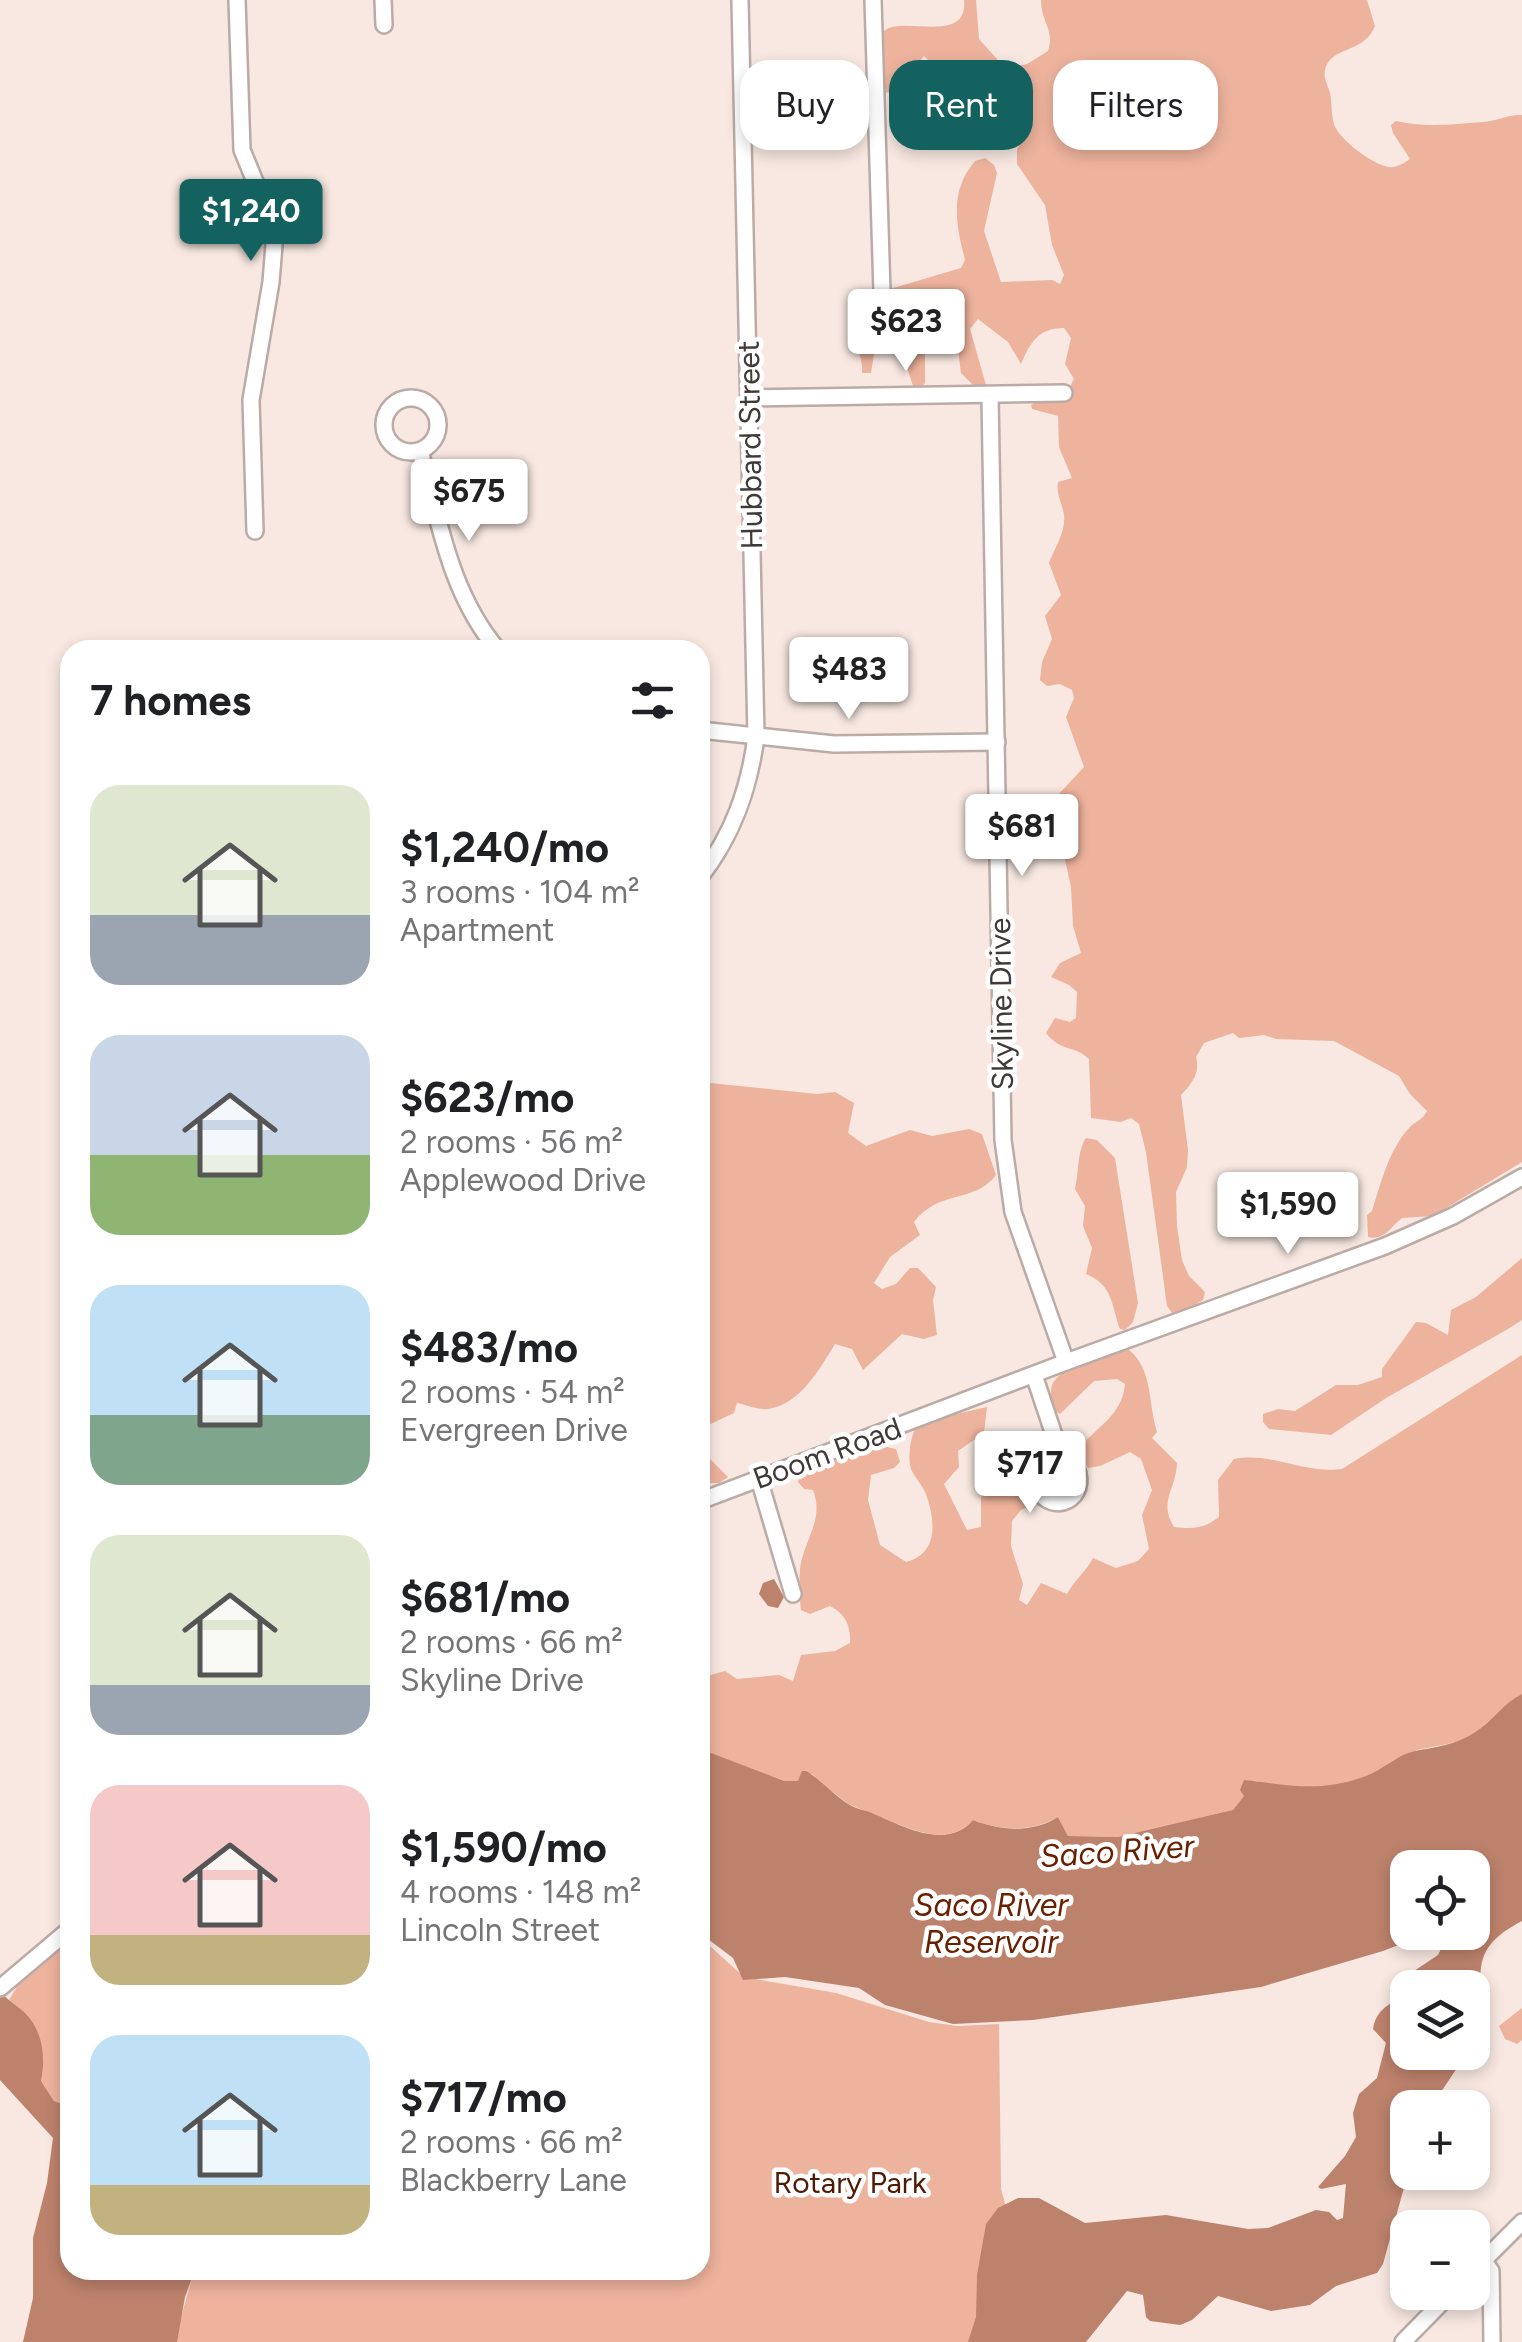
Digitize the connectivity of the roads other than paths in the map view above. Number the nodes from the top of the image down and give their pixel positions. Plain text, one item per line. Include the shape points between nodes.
1 (237, 0) edge
2 (384, 0) edge
3 (740, 0) edge
4 (872, 0) edge
5 (384, 26) dead end
6 (882, 292) dead end
7 (1064, 392) dead end
8 (990, 396) junction
9 (750, 398) junction
10 (420, 451) dead end
11 (254, 531) dead end
12 (491, 640) edge
13 (710, 731) edge
14 (756, 737) junction
15 (997, 742) junction
16 (710, 863) edge
17 (1522, 1177) edge
18 (1066, 1362) junction
19 (1034, 1376) junction
20 (1058, 1459) dead end
21 (759, 1478) junction
22 (710, 1496) edge
23 (793, 1594) dead end
24 (60, 1937) edge
25 (0, 1988) edge
26 (1522, 2222) edge
27 (1490, 2254) edge
28 (1490, 2271) edge
29 (1434, 2310) edge
30 (1403, 2342) edge
31 (1492, 2342) edge

1 - 11 street via 242,150 274,245 252,400
2 - 5 street
3 - 9 street, Hubbard Street
4 - 6 street
7 - 8 street
8 - 9 street
8 - 15 street, Skyline Drive
9 - 14 street, Hubbard Street
10 - 12 street via 455,578
13 - 14 street
14 - 15 street via 834,744
14 - 16 street, Hubbard Street via 738,812
15 - 18 street, Skyline Drive via 1006,1176
17 - 18 street, Boom Road via 1384,1246
18 - 19 street, Boom Road
19 - 20 street
19 - 21 street, Boom Road
21 - 22 street, Boom Road
21 - 23 street
24 - 25 street
26 - 27 street
28 - 31 street
29 - 30 street

